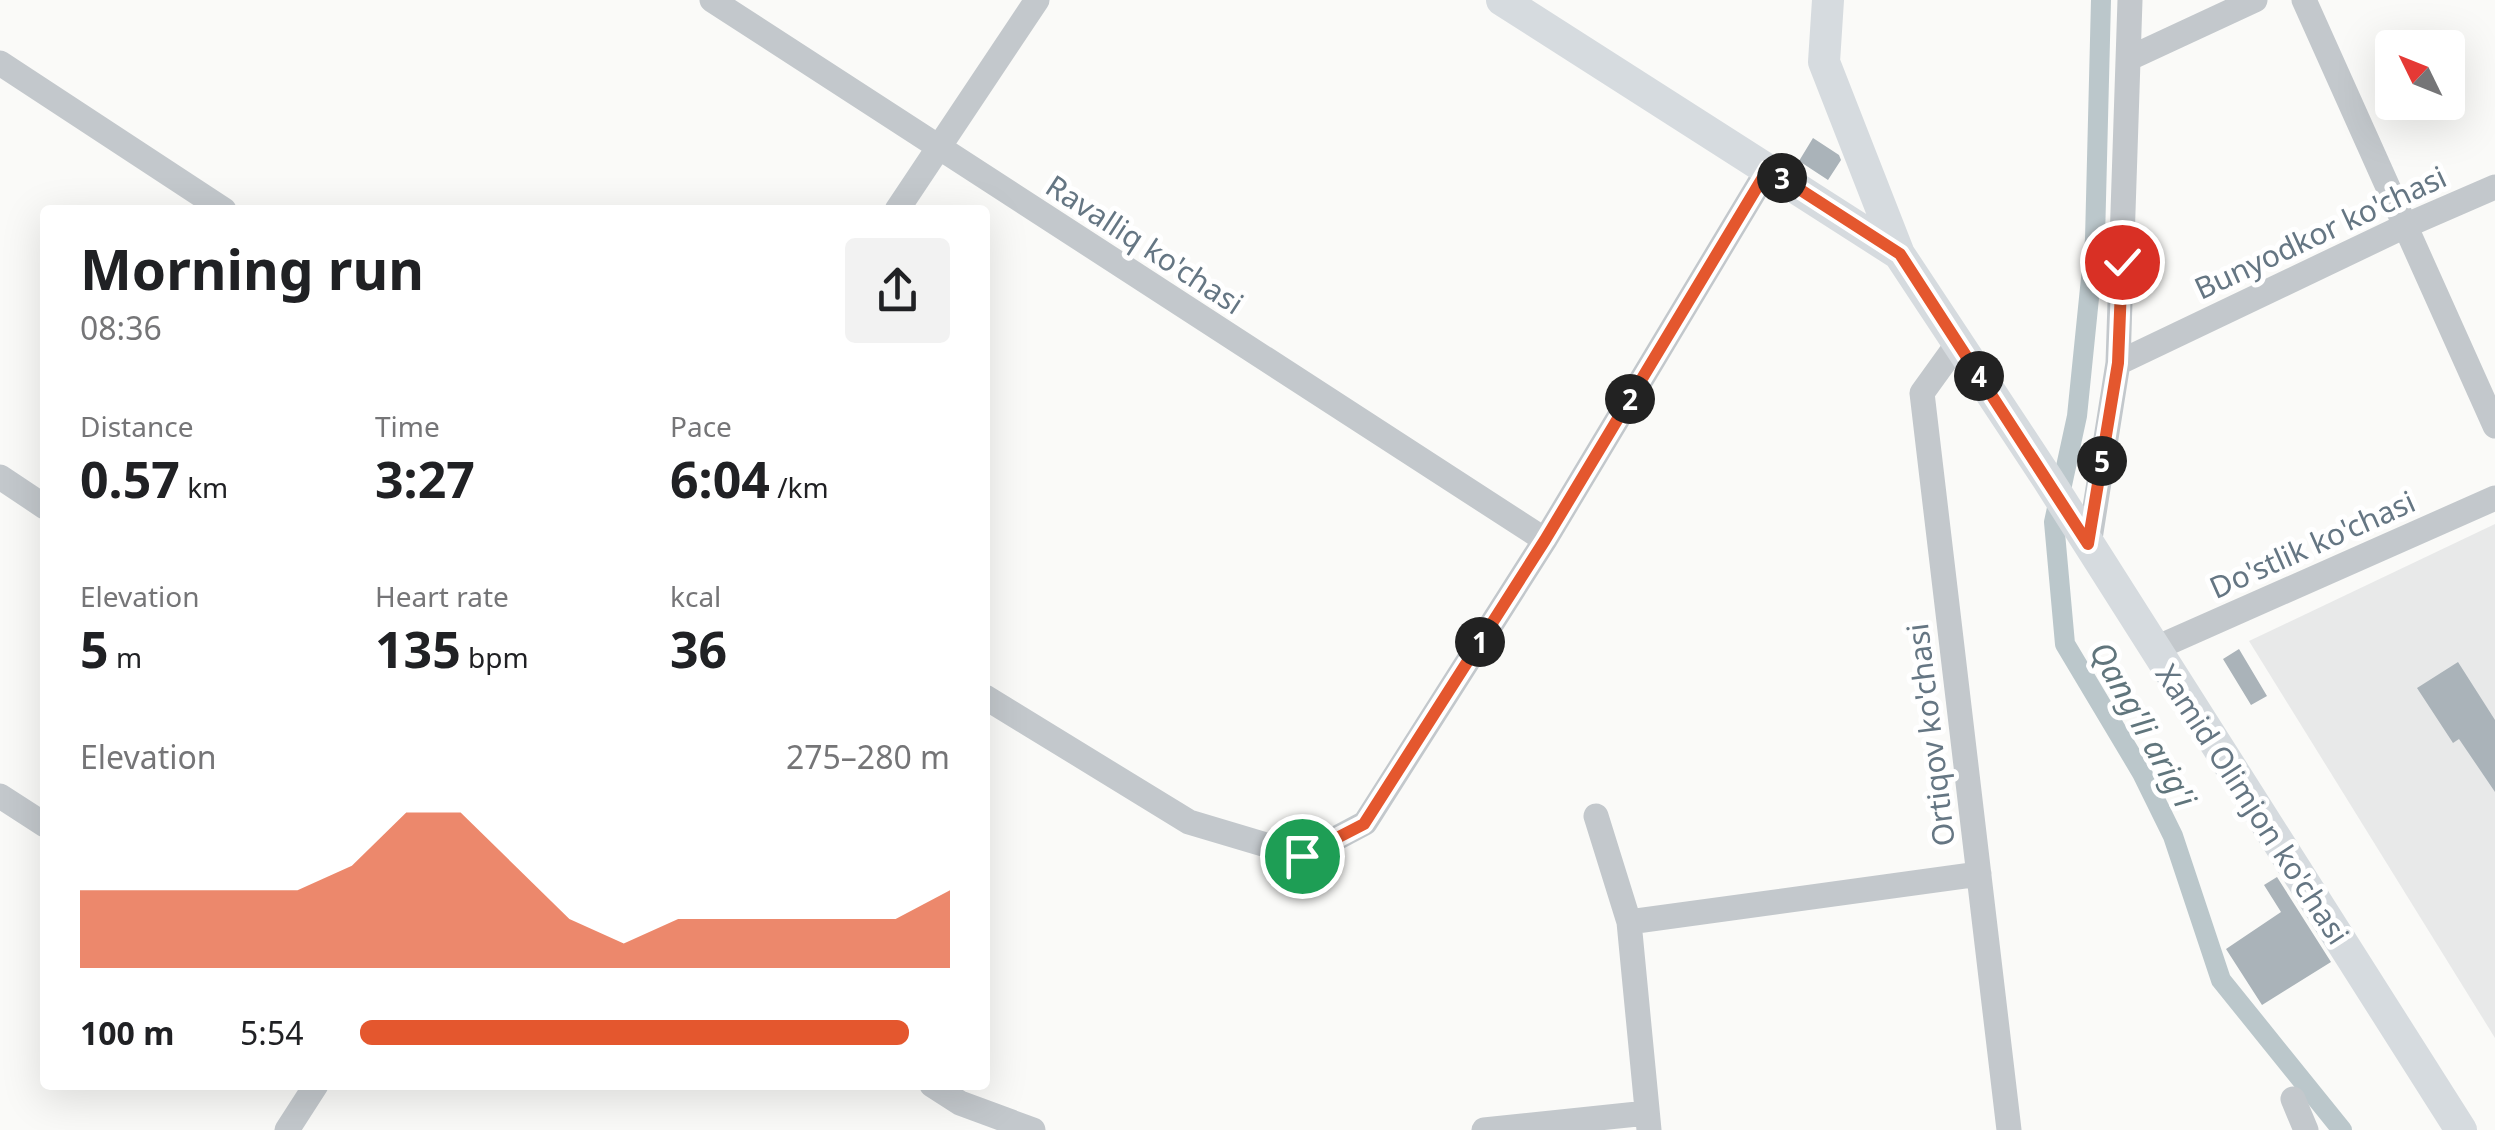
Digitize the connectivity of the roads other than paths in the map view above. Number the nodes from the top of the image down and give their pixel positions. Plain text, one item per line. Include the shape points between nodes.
1 (712, 0) edge
2 (1038, 0) edge
3 (1502, 0) edge
4 (1828, 0) edge
5 (2130, 0) edge
6 (2255, 0) edge
7 (2304, 0) edge
8 (2130, 58) junction
9 (0, 63) edge
10 (940, 150) junction
11 (1768, 169) junction
12 (2495, 187) edge
13 (216, 205) edge
14 (900, 205) edge
15 (2405, 226) junction
16 (1900, 254) junction
17 (1958, 343) junction
18 (2118, 363) junction
19 (2495, 426) edge
20 (0, 477) edge
21 (2495, 498) edge
22 (40, 503) edge
23 (1545, 540) junction
24 (2088, 544) junction
25 (2154, 650) junction
26 (990, 700) edge
27 (0, 796) edge
28 (1596, 816) dead end
29 (40, 822) edge
30 (1979, 874) junction
31 (1629, 922) junction
32 (313, 1090) edge
33 (940, 1090) edge
34 (2293, 1098) dead end
35 (1648, 1121) edge
36 (287, 1130) edge
37 (1032, 1130) edge
38 (1484, 1130) edge
39 (2010, 1130) edge
40 (2306, 1130) edge
41 (2462, 1130) edge

1 - 10 street, Ravalliq ko'chasi
2 - 10 street
3 - 11 main road
4 - 16 main road via 1824,62
5 - 8 street
6 - 8 street
7 - 15 street
8 - 18 street
9 - 13 street
10 - 14 street
10 - 23 street, Ravalliq ko'chasi
11 - 16 main road
11 - 23 street
12 - 15 street, Bunyodkor ko'chasi
15 - 18 street, Bunyodkor ko'chasi
15 - 19 street
16 - 17 main road
17 - 24 main road, Xamid Olimjon ko'chasi
17 - 30 street, Ortiqov ko'chasi via 1922,393
18 - 24 street
20 - 22 street
21 - 25 street, Do'stlik ko'chasi
23 - 26 street via 1364,824 1302,856 1189,822
24 - 25 main road, Xamid Olimjon ko'chasi
25 - 41 main road, Xamid Olimjon ko'chasi
27 - 29 street
28 - 31 street
30 - 31 street
30 - 39 street, Ortiqov ko'chasi
31 - 35 street
32 - 36 street
33 - 37 street
34 - 40 street
35 - 38 street

